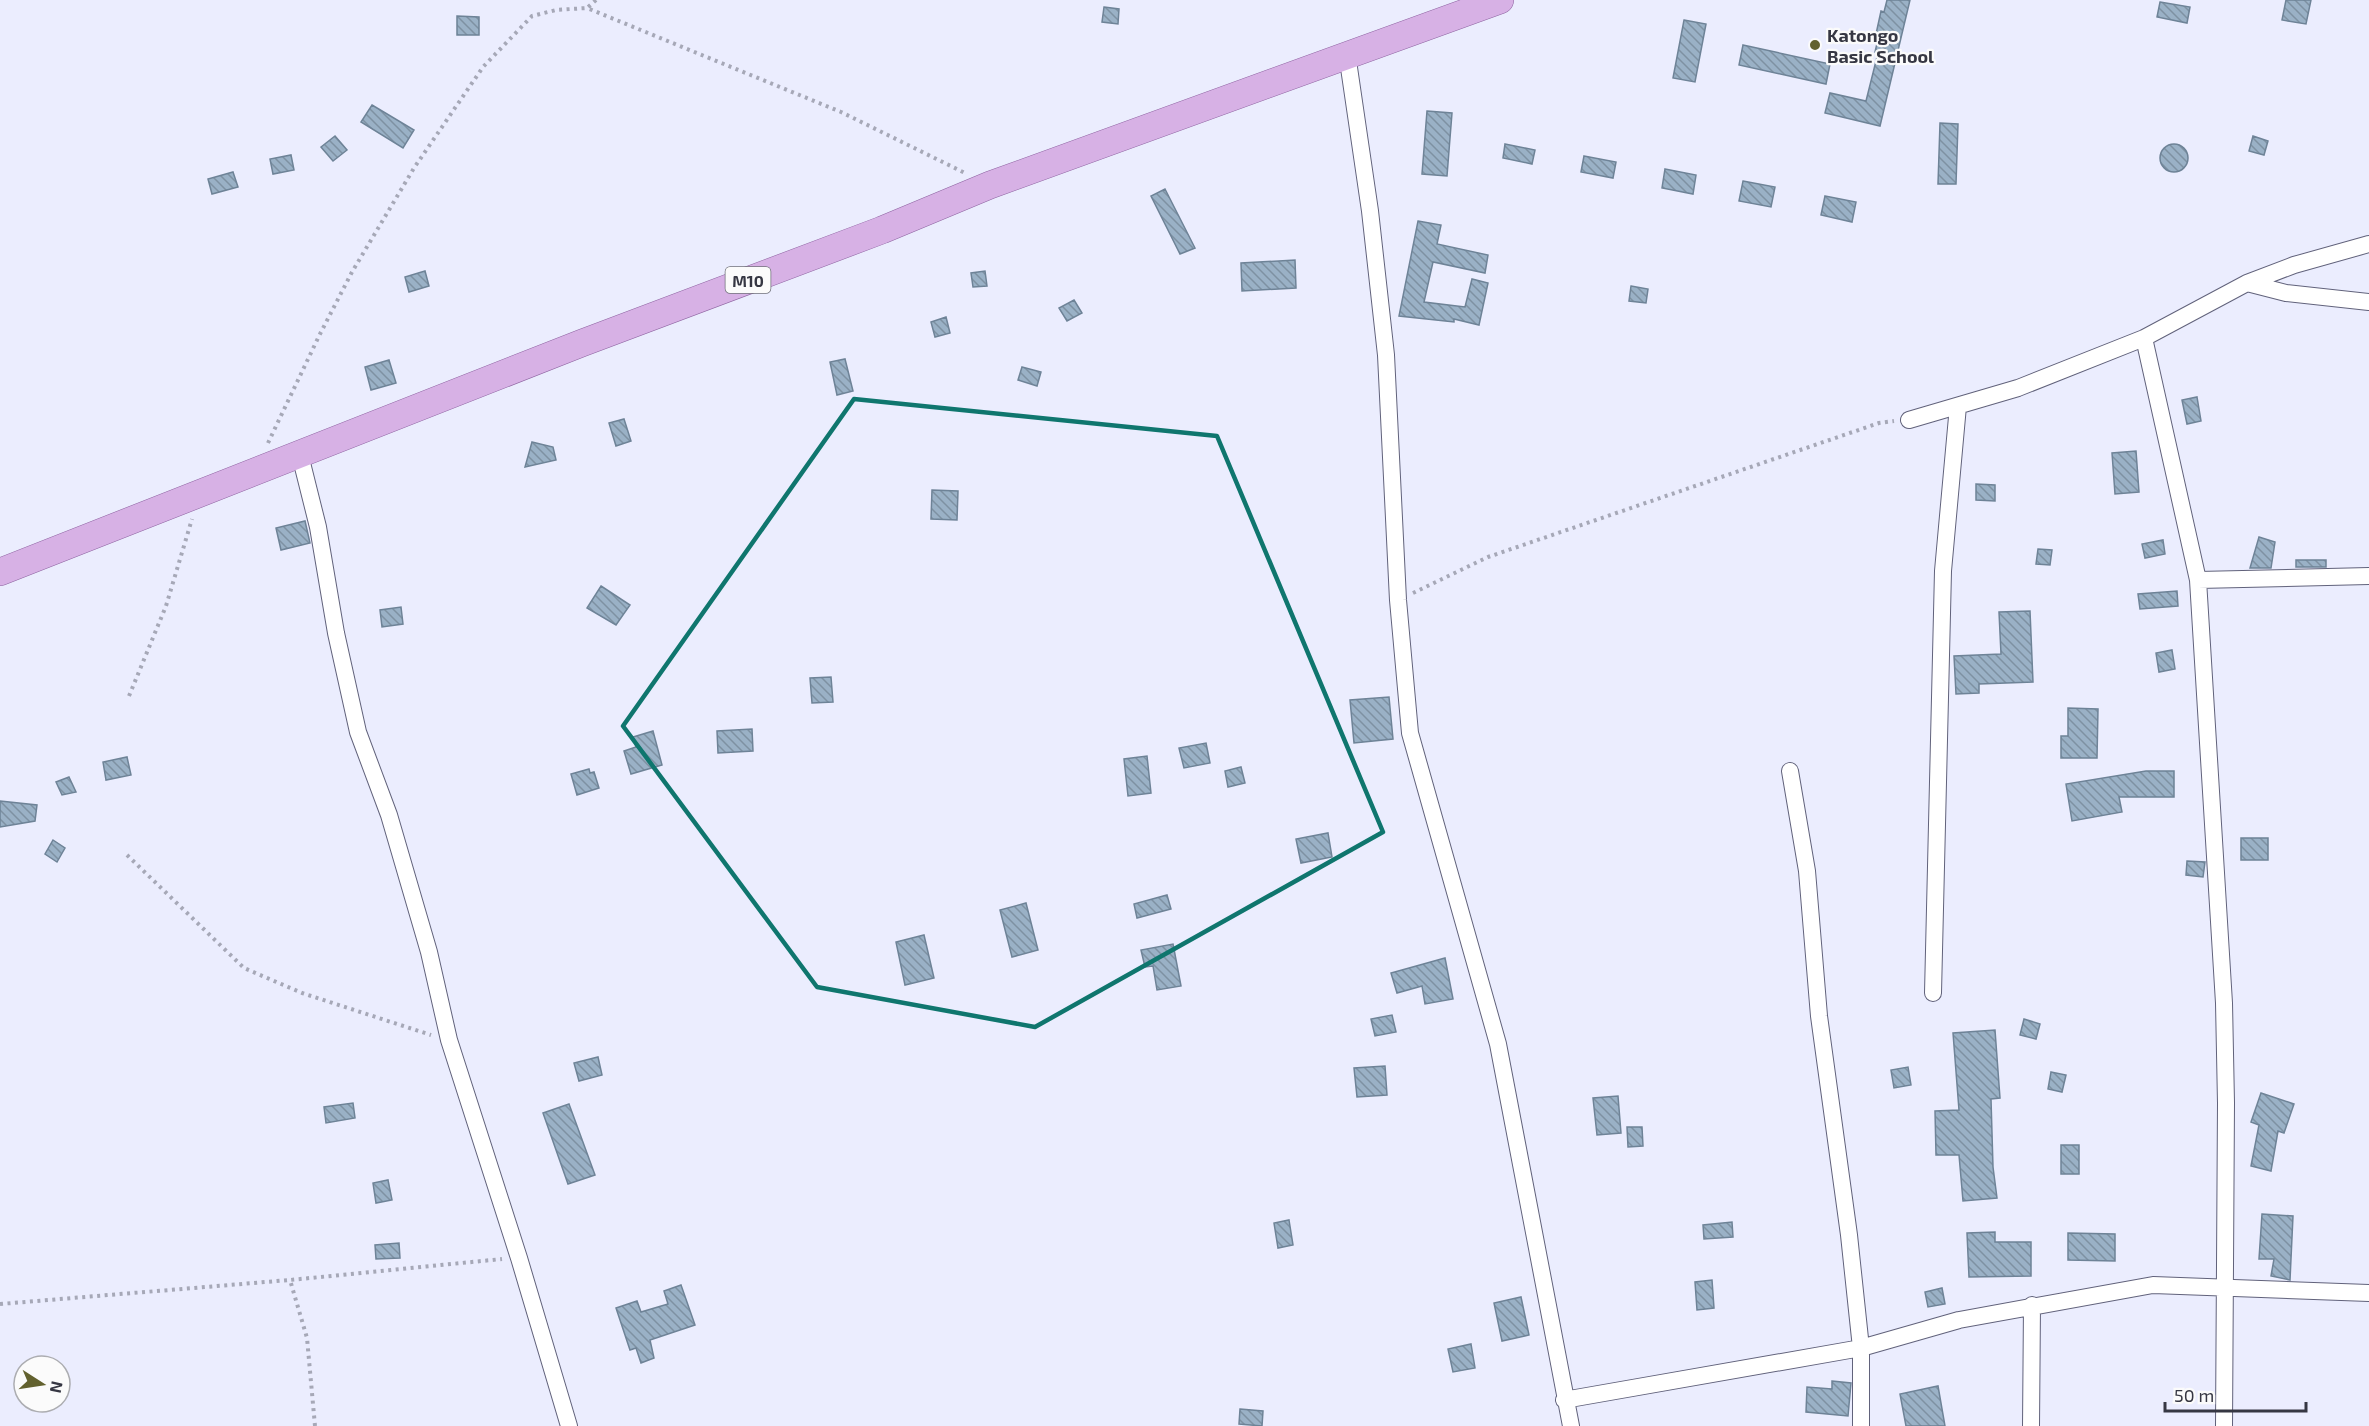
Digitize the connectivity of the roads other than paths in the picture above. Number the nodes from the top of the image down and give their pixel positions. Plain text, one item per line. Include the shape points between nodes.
1 (1487, 2) edge
2 (1347, 54) junction
3 (2369, 244) edge
4 (2247, 284) junction
5 (2369, 302) edge
6 (2144, 338) junction
7 (1958, 406) junction
8 (1910, 420) road end
9 (300, 454) junction
10 (0, 572) edge
11 (2369, 576) edge
12 (2198, 580) junction
13 (1790, 771) dead end
14 (1933, 993) dead end
15 (2224, 1287) junction
16 (2369, 1293) edge
17 (2032, 1305) junction
18 (1861, 1348) junction
19 (1564, 1400) junction
20 (568, 1426) edge
21 (1571, 1426) edge
22 (1861, 1426) edge
23 (2031, 1426) edge
24 (2224, 1426) edge

1 - 2 main road, M10
2 - 9 main road, M10 via 990,185
2 - 19 street via 1386,355 1398,600 1410,733 1497,1044
3 - 4 street via 2294,265
4 - 5 street via 2286,293
4 - 6 street
6 - 7 street via 2018,388
6 - 12 street
7 - 8 street
7 - 14 street via 1943,572
9 - 10 main road, M10
9 - 20 street via 358,732 389,815 429,952 449,1040
11 - 12 street
12 - 15 street via 2224,1003
13 - 18 street via 1807,871 1818,1016 1839,1149
15 - 16 street
15 - 17 street via 2153,1285
15 - 24 street
17 - 18 street via 1959,1320
17 - 23 street
18 - 19 street
18 - 22 street
19 - 21 street

